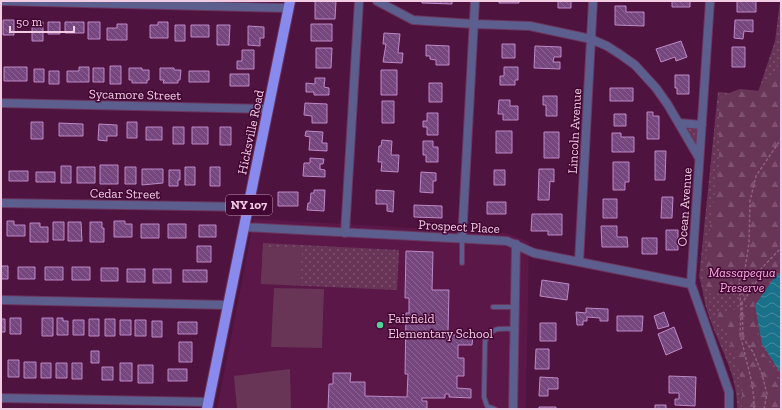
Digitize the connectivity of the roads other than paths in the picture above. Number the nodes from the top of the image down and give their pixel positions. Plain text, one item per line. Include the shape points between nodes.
1 (359, 1) edge
2 (377, 1) edge
3 (475, 1) edge
4 (593, 1) edge
5 (710, 1) edge
6 (1, 2) edge
7 (290, 4) edge
8 (474, 24) junction
9 (591, 39) junction
10 (1, 103) edge
11 (268, 108) junction
12 (679, 123) junction
13 (702, 125) junction
14 (699, 159) junction
15 (1, 203) edge
16 (248, 207) junction
17 (244, 227) junction
18 (345, 233) junction
19 (462, 239) junction
20 (516, 244) junction
21 (579, 262) junction
22 (462, 263) dead end
23 (691, 284) junction
24 (1, 300) edge
25 (228, 305) junction
26 (493, 307) dead end
27 (515, 307) junction
28 (514, 329) junction
29 (1, 398) edge
30 (208, 406) edge
31 (495, 409) edge
32 (513, 409) edge
33 (729, 409) edge

1 - 18 street
2 - 8 street via 413,20
3 - 8 street
4 - 9 street, Lincoln Avenue
5 - 13 street, Ocean Avenue
6 - 7 street
7 - 11 main road, Hicksville Road / NY 107
8 - 9 street via 530,26
8 - 19 street
9 - 12 street via 607,46 638,69 656,88
9 - 21 street, Lincoln Avenue
10 - 11 street, Sycamore Street
11 - 16 main road, Hicksville Road / NY 107
12 - 13 street
12 - 14 street
13 - 14 street, Ocean Avenue
14 - 23 street, Ocean Avenue
15 - 16 street, Cedar Street
16 - 17 main road, Hicksville Road / NY 107
17 - 18 street, Prospect Place
17 - 25 main road, Hicksville Road / NY 107
18 - 19 street, Prospect Place
19 - 20 street, Prospect Place via 507,241
19 - 22 lane
20 - 21 street, Prospect Place via 534,253
20 - 27 street
21 - 23 street, Prospect Place
23 - 33 street, Ocean Avenue via 729,392
24 - 25 street
25 - 30 main road, Hicksville Road / NY 107
26 - 27 lane
27 - 28 street
28 - 31 lane via 496,329 489,333 485,341 484,397 488,406
28 - 32 street
29 - 30 street

